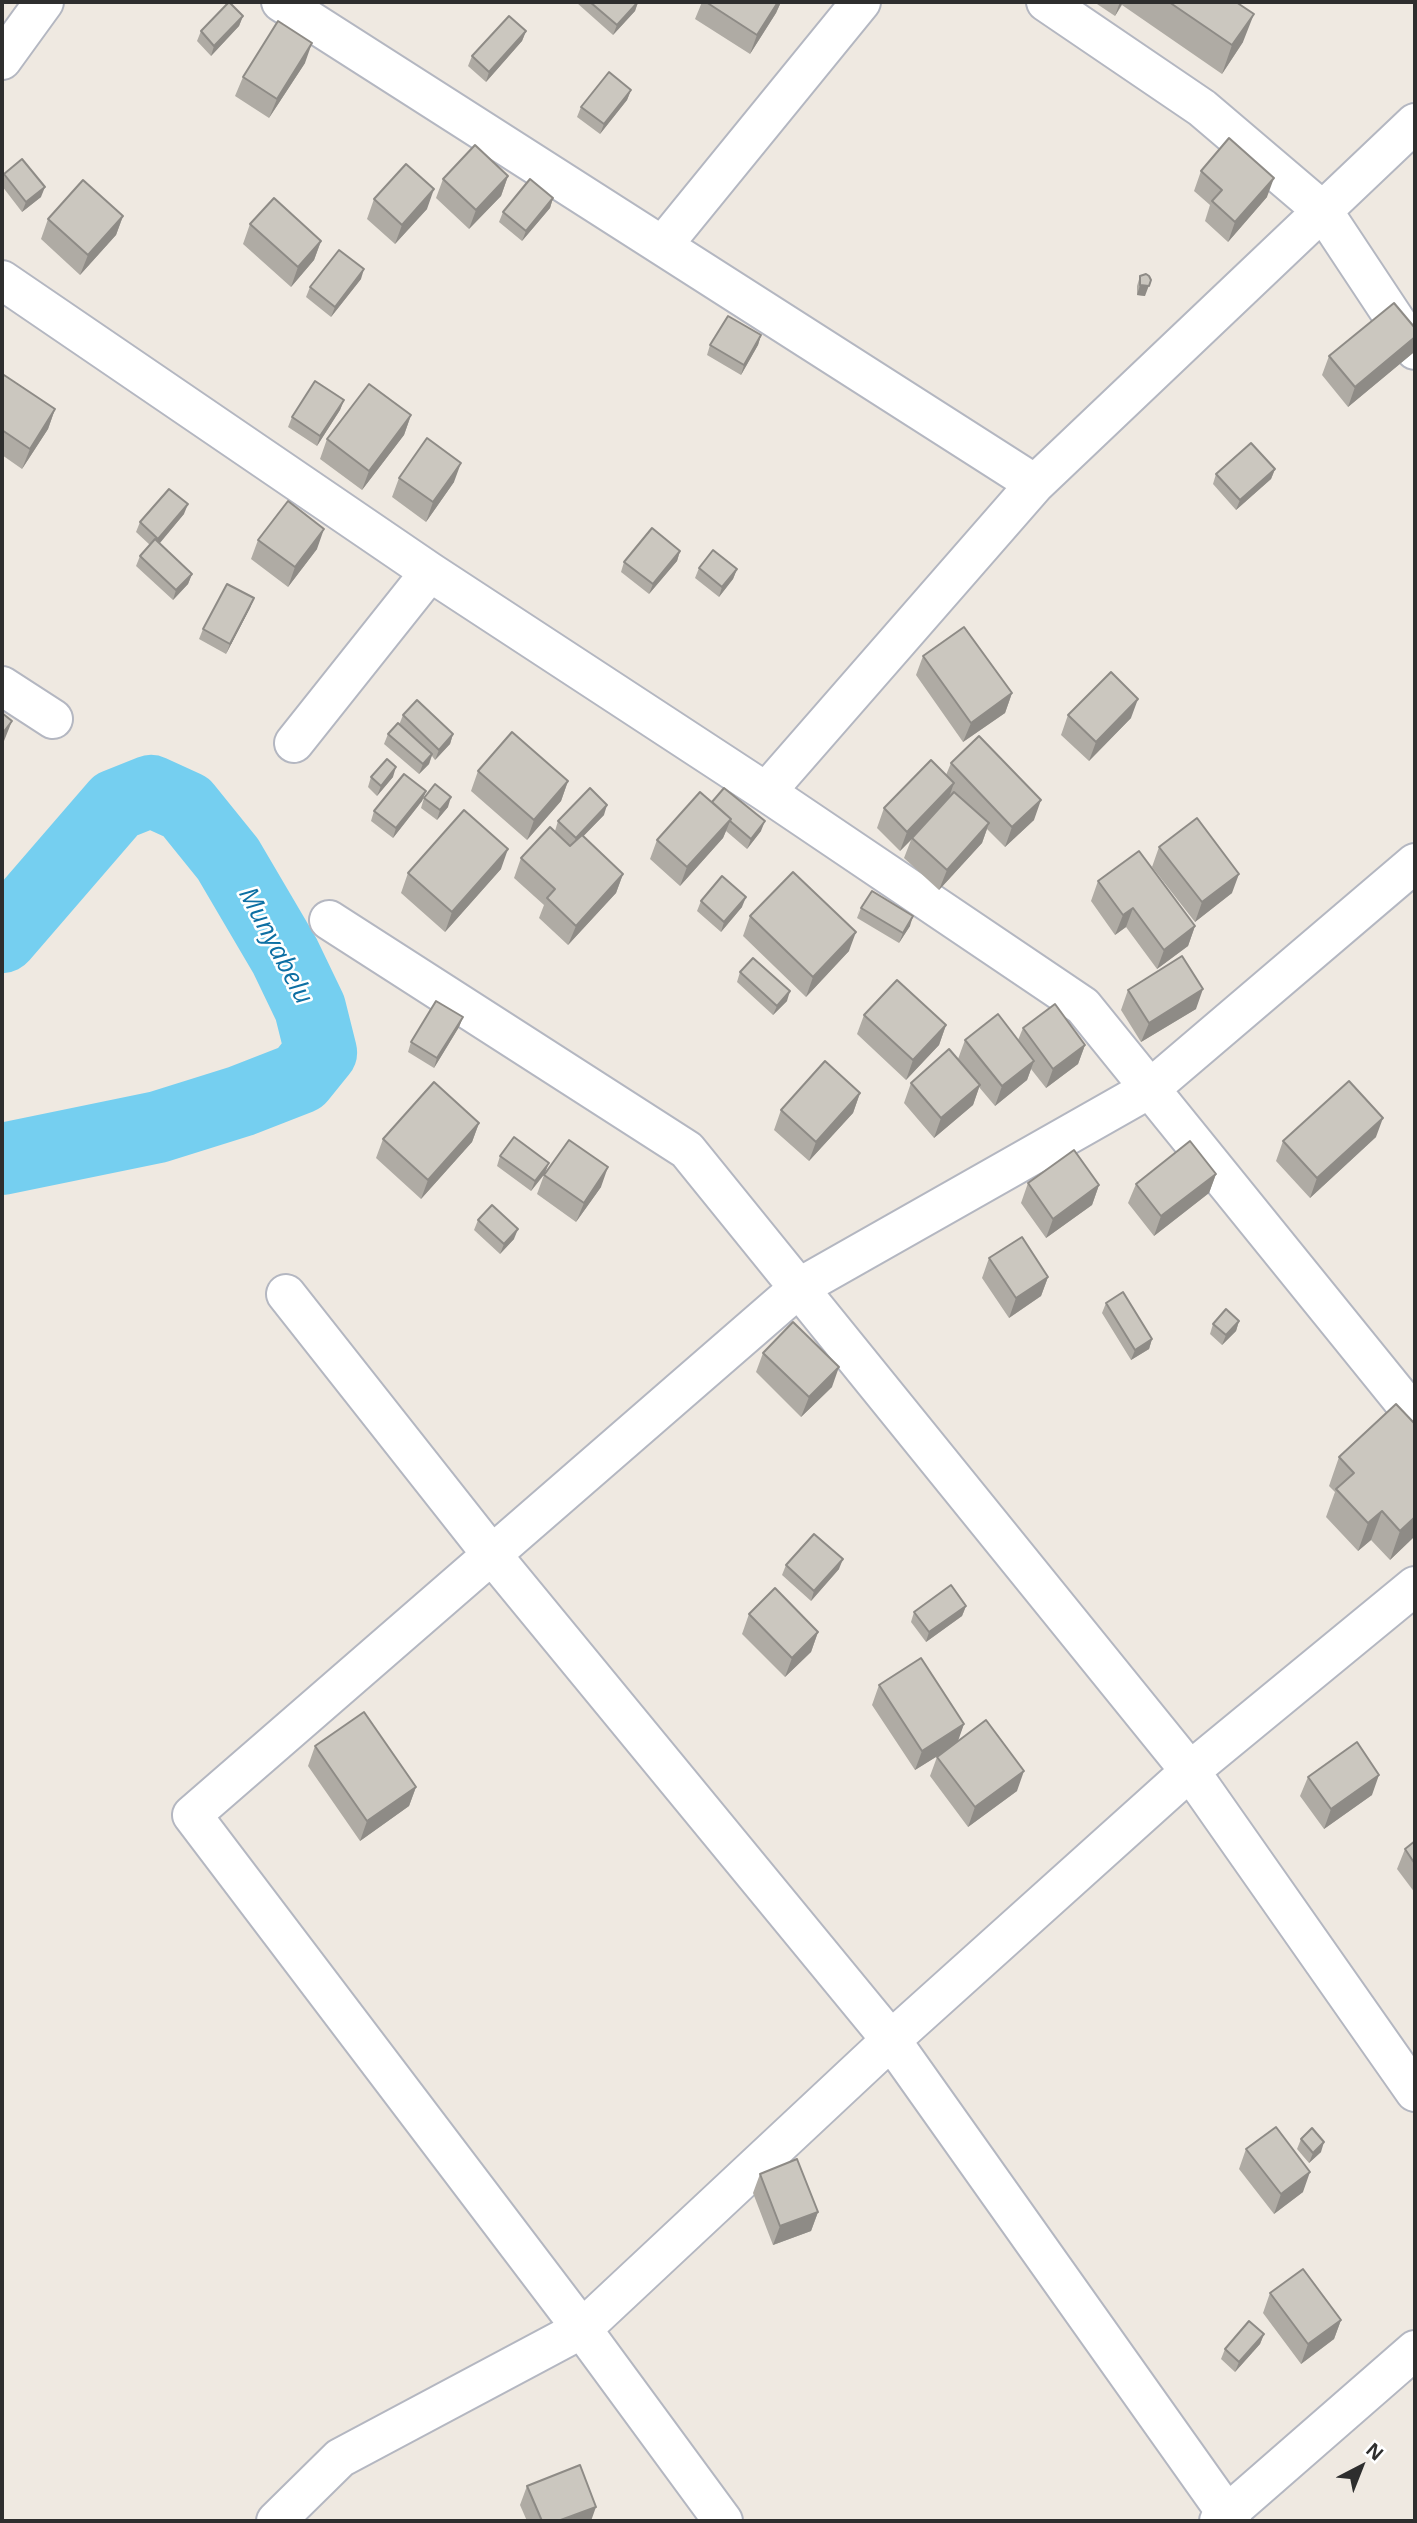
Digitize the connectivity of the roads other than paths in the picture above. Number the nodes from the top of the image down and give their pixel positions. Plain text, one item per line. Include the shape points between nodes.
1 (44, 2) edge
2 (281, 2) edge
3 (861, 2) edge
4 (1046, 2) edge
5 (2, 60) edge
6 (1415, 123) edge
7 (1323, 211) junction
8 (663, 245) junction
9 (2, 280) edge
10 (1415, 350) edge
11 (1035, 484) junction
12 (430, 572) junction
13 (2, 686) edge
14 (53, 719) dead end
15 (294, 743) dead end
16 (766, 792) junction
17 (1415, 863) edge
18 (329, 920) dead end
19 (1150, 1088) junction
20 (800, 1287) junction
21 (286, 1294) dead end
22 (1415, 1416) edge
23 (492, 1555) junction
24 (1415, 1586) edge
25 (1190, 1771) junction
26 (891, 2040) junction
27 (1415, 2092) edge
28 (582, 2329) junction
29 (1415, 2350) edge
30 (1226, 2519) edge
31 (276, 2521) edge
32 (723, 2521) edge

1 - 5 street
2 - 8 street
3 - 8 street
4 - 7 street via 1202,108
6 - 7 street
7 - 10 street
7 - 11 street
8 - 11 street
9 - 12 street
11 - 16 street
12 - 15 street
12 - 16 street
13 - 14 street
16 - 19 street via 1083,1006
17 - 19 street
18 - 20 street via 687,1150
19 - 20 street
19 - 22 street
20 - 23 street
20 - 25 street
21 - 23 street
23 - 26 street
23 - 28 street via 192,1815
24 - 25 street
25 - 26 street
25 - 27 street
26 - 28 street
26 - 30 street
28 - 31 street via 340,2458
28 - 32 street
29 - 30 street

